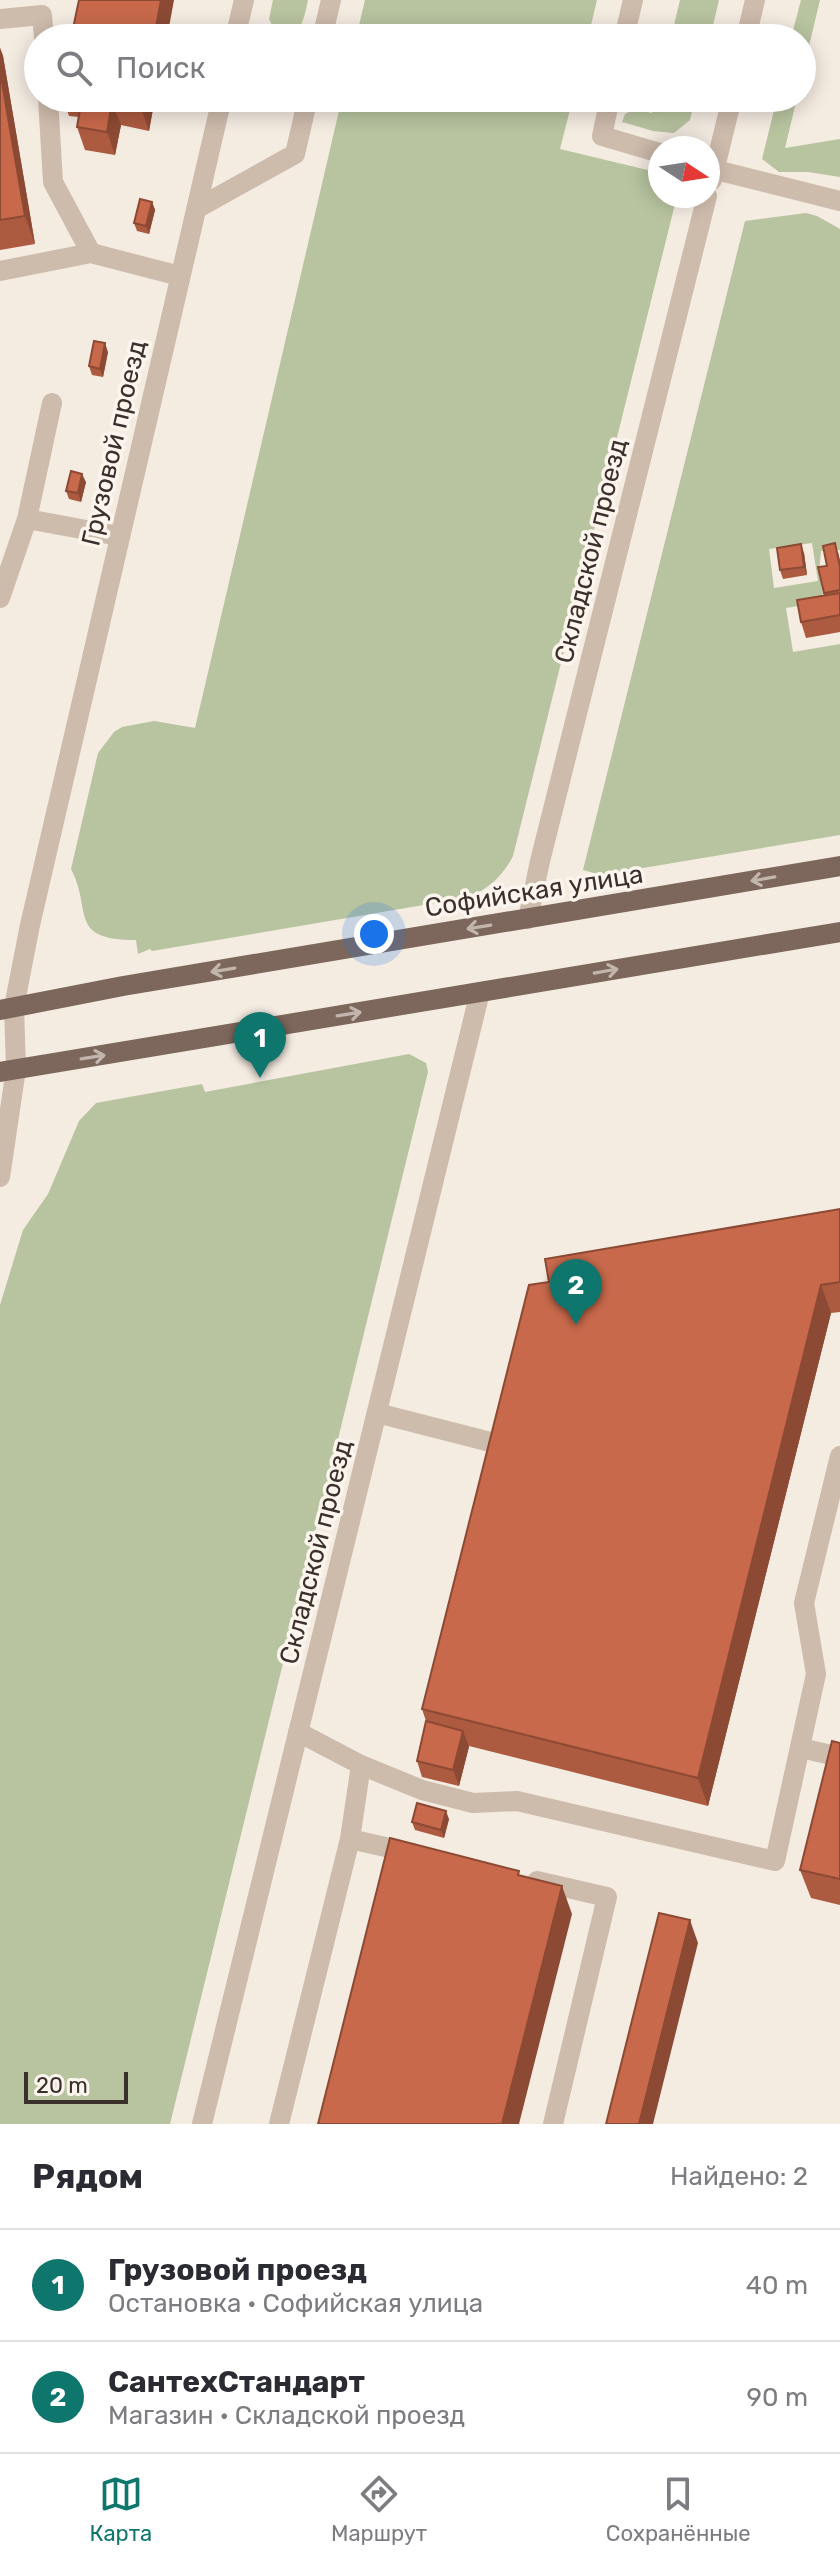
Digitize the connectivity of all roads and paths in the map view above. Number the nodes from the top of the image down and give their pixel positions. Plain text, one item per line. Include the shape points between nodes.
1 (244, 0) edge
2 (331, 0) edge
3 (633, 0) edge
4 (755, 0) edge
5 (48, 8) edge
6 (0, 19) edge
7 (238, 24) edge
8 (325, 24) edge
9 (627, 24) edge
10 (749, 24) edge
11 (49, 112) edge
12 (219, 112) edge
13 (305, 112) edge
14 (607, 112) edge
15 (728, 112) edge
16 (720, 139) edge
17 (648, 149) edge
18 (720, 171) edge
19 (840, 201) edge
20 (705, 208) edge
21 (196, 209) junction
22 (91, 253) junction
23 (0, 271) edge
24 (180, 276) junction
25 (52, 403) dead end
26 (27, 519) junction
27 (119, 536) junction
28 (0, 598) edge
29 (840, 866) edge
30 (528, 919) junction
31 (840, 932) edge
32 (480, 992) junction
33 (7, 1009) edge
34 (8, 1071) edge
35 (0, 1177) edge
36 (377, 1413) junction
37 (506, 1446) edge
38 (839, 1462) edge
39 (298, 1732) junction
40 (801, 1748) junction
41 (840, 1757) edge
42 (361, 1765) junction
43 (350, 1839) junction
44 (433, 1857) edge
45 (520, 1877) edge
46 (202, 2124) edge
47 (279, 2124) edge
48 (553, 2124) edge

1 - 7 street
2 - 8 street
3 - 9 street
4 - 10 street
5 - 6 street
11 - 22 street via 53,182
12 - 21 street, Грузовой проезд
13 - 21 street via 295,154
14 - 17 street via 602,136
15 - 16 street, Складской проезд
18 - 19 street
20 - 30 street, Складской проезд
21 - 24 street, Грузовой проезд
22 - 23 street
22 - 24 street
24 - 27 street, Грузовой проезд
25 - 26 street
26 - 27 street
26 - 28 street
27 - 33 street, Грузовой проезд
29 -> 30 main road, Софийская улица
30 -> 33 main road, Софийская улица
32 -> 31 main road
34 -> 32 main road
32 - 36 street, Складской проезд
33 - 34 street, Грузовой проезд
34 - 35 street, Грузовой проезд
36 - 37 street
36 - 39 street, Складской проезд
38 - 40 street via 804,1603 816,1674
39 - 42 street
39 - 46 street, Складской проезд
40 - 41 street
40 - 42 street via 775,1861 517,1801 473,1803 422,1790
42 - 43 street
43 - 44 street
43 - 47 street
45 - 48 street via 607,1897

